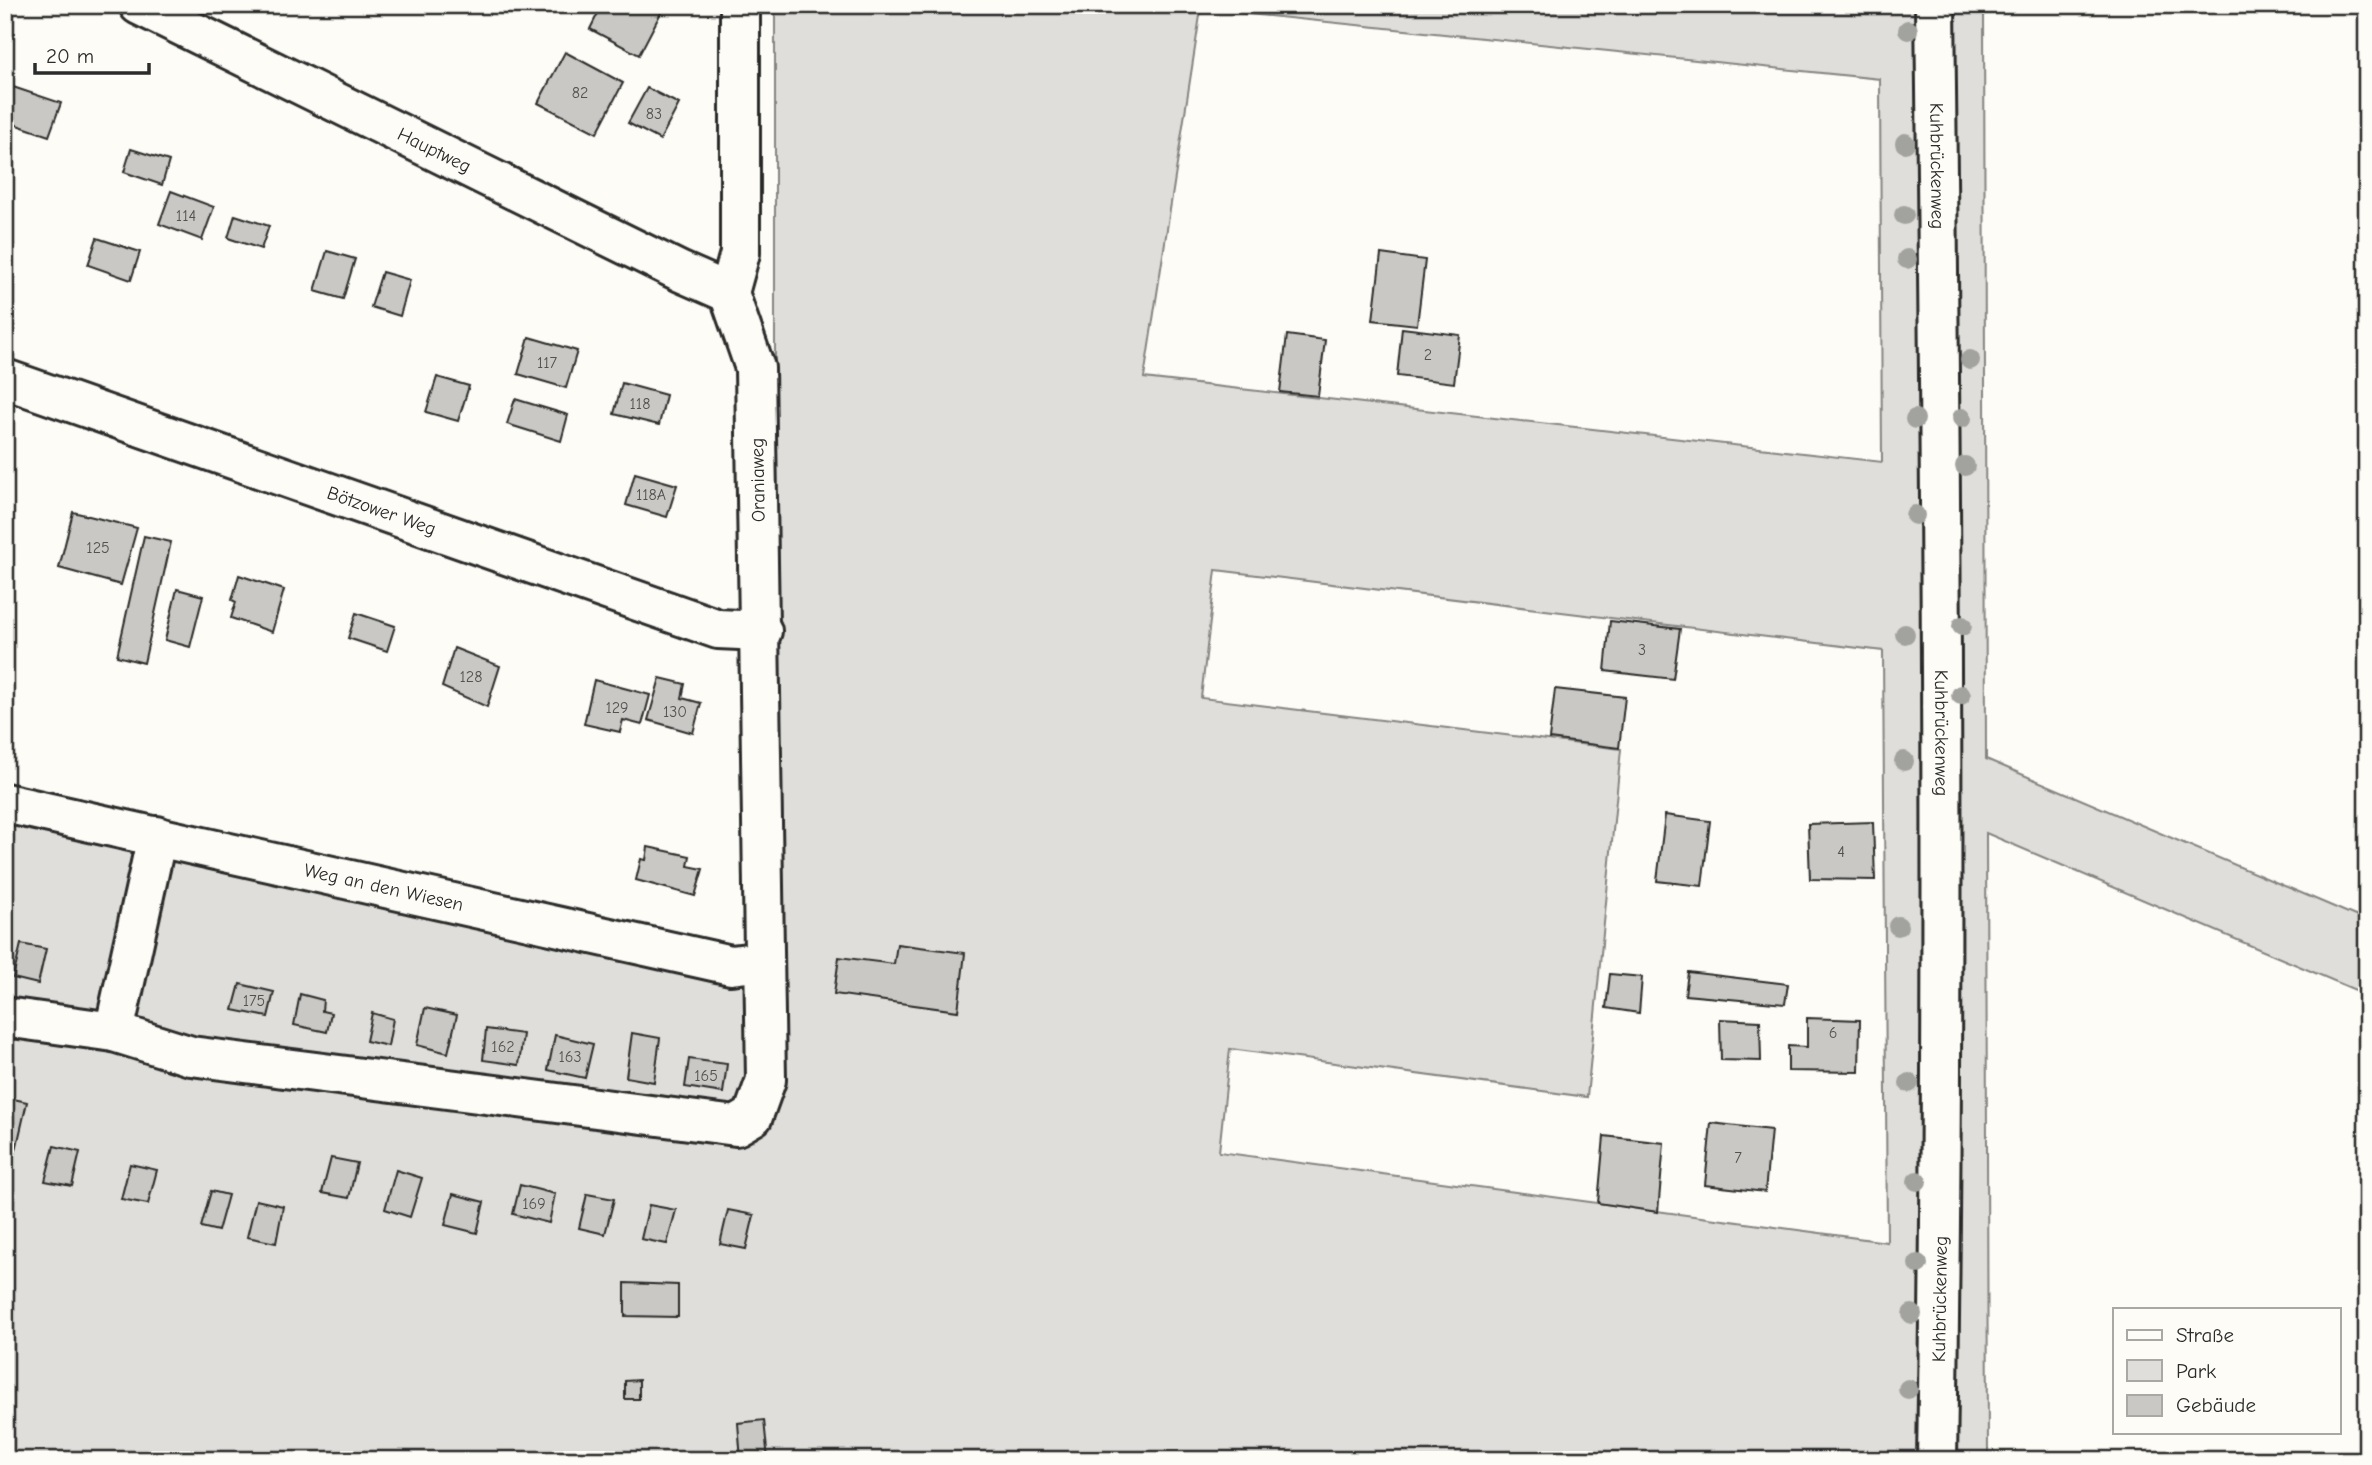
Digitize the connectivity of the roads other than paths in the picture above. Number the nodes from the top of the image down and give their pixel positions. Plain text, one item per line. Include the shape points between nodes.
1 (139, 5) edge
2 (740, 5) edge
3 (1934, 5) edge
4 (729, 293) junction
5 (5, 379) edge
6 (762, 631) junction
7 (5, 803) edge
8 (157, 836) junction
9 (765, 961) junction
10 (5, 1017) edge
11 (114, 1032) junction
12 (1937, 1460) edge

1 - 4 street, Hauptweg
2 - 4 street via 740,253
3 - 12 street, Kuhbrückenweg via 1942,521
4 - 6 street, Oraniaweg via 755,368
5 - 6 street, Bötzower Weg via 718,629
6 - 9 street, Oraniaweg
7 - 8 street, Weg an den Wiesen
8 - 9 street, Weg an den Wiesen via 731,965
8 - 11 street
9 - 11 street, Oraniaweg via 766,1080 754,1116 736,1126 191,1056
10 - 11 street, Oraniaweg

